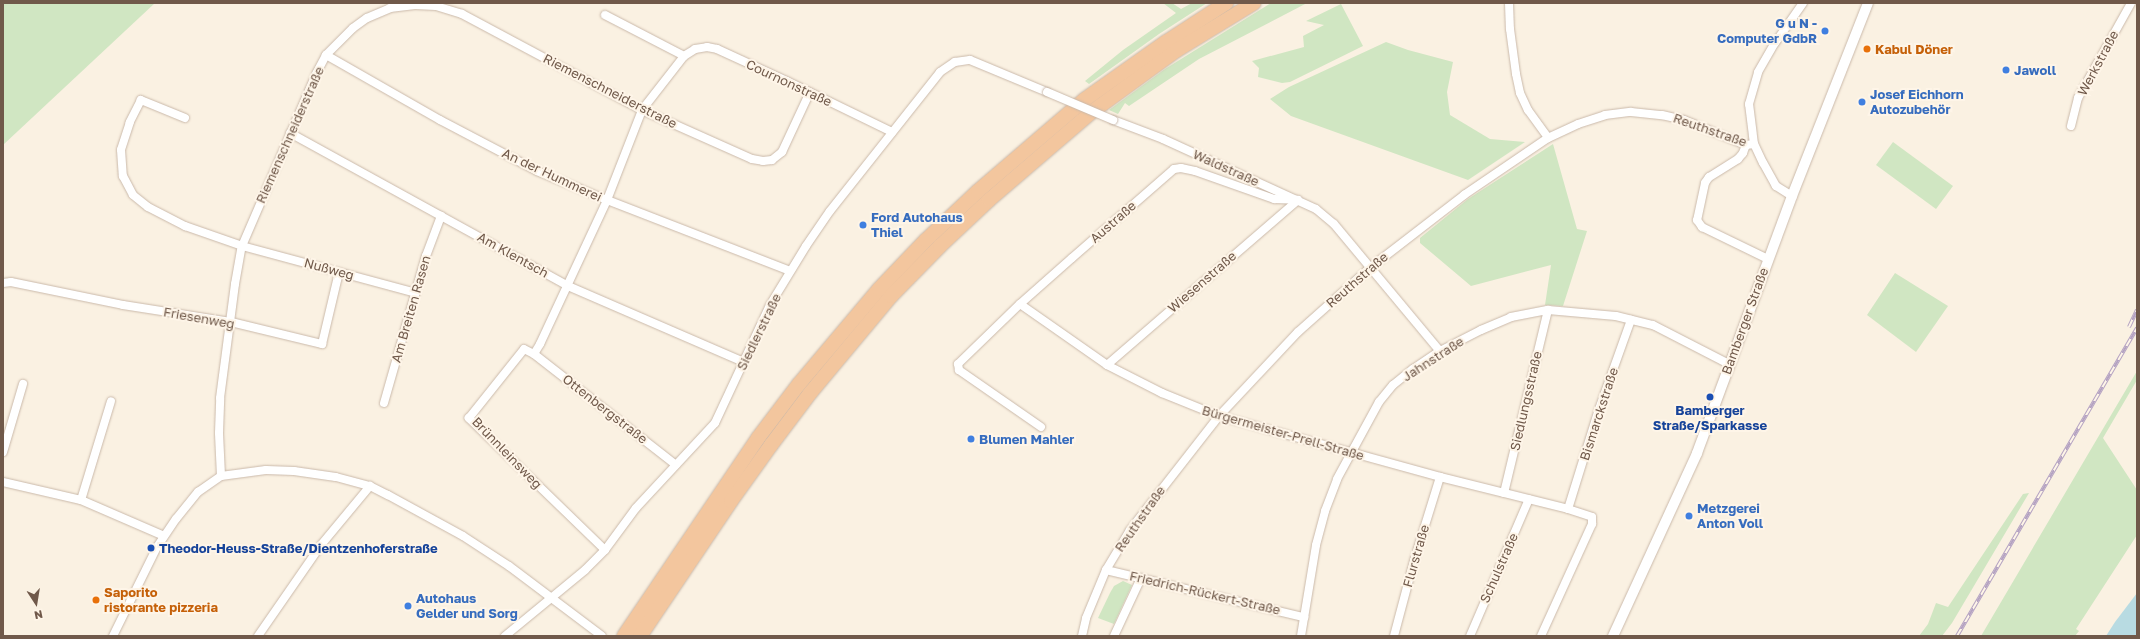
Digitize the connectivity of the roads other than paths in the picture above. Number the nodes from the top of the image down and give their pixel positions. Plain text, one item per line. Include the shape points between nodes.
1 (1226, 3) edge
2 (1254, 3) edge
3 (1509, 3) edge
4 (1803, 3) edge
5 (1868, 3) edge
6 (2131, 3) edge
7 (604, 15) dead end
8 (326, 55) junction
9 (684, 56) junction
10 (960, 60) joint
11 (810, 92) junction
12 (642, 110) junction
13 (185, 118) dead end
14 (2071, 126) dead end
15 (892, 132) junction
16 (290, 133) junction
17 (1548, 138) junction
18 (1750, 144) junction
19 (1792, 196) junction
20 (606, 200) junction
21 (1298, 200) junction
22 (441, 216) junction
23 (242, 246) junction
24 (1768, 259) junction
25 (1371, 267) junction
26 (790, 271) junction
27 (339, 272) junction
28 (3, 283) edge
29 (568, 286) junction
30 (416, 293) junction
31 (1020, 304) junction
32 (1548, 310) junction
33 (1631, 320) junction
34 (231, 322) junction
35 (524, 349) joint
36 (1440, 351) junction
37 (534, 354) junction
38 (744, 362) junction
39 (1729, 364) junction
40 (1106, 365) junction
41 (23, 384) dead end
42 (111, 401) dead end
43 (384, 404) dead end
44 (1219, 416) junction
45 (1041, 427) dead end
46 (3, 452) edge
47 (1350, 453) junction
48 (676, 465) junction
49 (221, 476) junction
50 (1440, 477) junction
51 (3, 482) edge
52 (370, 486) junction
53 (1504, 493) junction
54 (1529, 499) junction
55 (80, 500) junction
56 (1568, 509) junction
57 (164, 536) junction
58 (605, 550) junction
59 (1106, 570) junction
60 (1141, 578) junction
61 (551, 598) junction
62 (1304, 617) junction
63 (631, 634) edge
64 (113, 636) edge
65 (258, 636) edge
66 (505, 636) edge
67 (602, 636) edge
68 (1082, 636) edge
69 (1114, 636) edge
70 (1301, 636) edge
71 (1394, 636) edge
72 (1470, 636) edge
73 (1541, 636) edge
74 (1613, 636) edge

1 - 63 highway via 1084,100 978,191 884,284 804,378 758,438
2 - 63 highway via 1177,50 1093,111 989,200 902,285 850,344 776,439
3 - 17 street via 1510,29 1520,93 1528,110
4 - 18 street via 1758,72 1749,104
5 - 19 street, Bamberger Straße
6 - 14 street, Werkstraße via 2078,98
7 - 9 street
8 - 12 street, Riemenschneiderstraße via 353,28 379,12 426,4 462,14 484,24
8 - 16 street, Riemenschneiderstraße
8 - 20 street, An der Hummerei via 537,171
9 - 11 street, Cournonstraße via 701,47 717,49
9 - 12 street, Cournonstraße
10 - 15 street, Siedlerstraße via 940,72
10 - 21 street, Waldstraße, bridge via 979,63
11 - 12 street, Riemenschneiderstraße via 782,152 772,160 752,159
11 - 15 street, Cournonstraße
12 - 20 street, Cournonstraße
13 - 23 street, Nußweg via 141,100 130,122 121,150 121,163 127,187 148,207 169,219
15 - 26 street, Siedlerstraße via 830,211
16 - 22 street, Am Klentsch
16 - 23 street, Riemenschneiderstraße
17 - 18 street, Reuthstraße via 1578,124 1605,116 1648,112 1684,120
17 - 25 street, Reuthstraße via 1464,195
18 - 19 street via 1771,180
18 - 24 street via 1738,159 1709,177 1705,183 1697,220 1702,228
19 - 24 street, Bamberger Straße
20 - 26 street, An der Hummerei
20 - 29 street, Cournonstraße
21 - 25 street, Waldstraße via 1328,217
21 - 31 street, Austraße via 1274,199 1195,171 1174,169
21 - 40 street, Wiesenstraße
22 - 29 street, Am Klentsch
22 - 30 street, Am Breiten Rasen
23 - 27 street, Nußweg
23 - 34 street, Riemenschneiderstraße
24 - 39 street, Bamberger Straße
25 - 36 street, Waldstraße
25 - 44 street, Reuthstraße via 1298,332
26 - 38 street, Siedlerstraße via 767,310
27 - 30 street, Nußweg
27 - 34 street, Friesenweg via 322,344
28 - 34 street, Friesenweg via 11,282 123,305
29 - 37 street, Cournonstraße
29 - 38 street, Am Klentsch
30 - 43 street, Am Breiten Rasen
31 - 40 street, Bürgermeister-Prell-Straße
31 - 45 street, Austraße via 958,364 959,370
32 - 33 street, Jahnstraße via 1616,316
32 - 36 street, Jahnstraße via 1511,317
32 - 53 street, Siedlungsstraße
33 - 39 street, Jahnstraße via 1653,325
33 - 56 street, Bismarckstraße via 1598,412
34 - 49 street, Riemenschneiderstraße via 220,398
35 - 37 street, Ottenbergstraße
35 - 58 street, Brünnleinsweg via 469,418
36 - 47 street, Jahnstraße via 1393,385 1379,402
37 - 48 street, Ottenbergstraße
38 - 48 street, Siedlerstraße via 715,423
39 - 74 street, Bamberger Straße via 1697,453
40 - 44 street, Bürgermeister-Prell-Straße via 1162,393
41 - 46 street
42 - 55 street
44 - 47 street, Bürgermeister-Prell-Straße
44 - 59 street, Reuthstraße via 1130,530
47 - 50 street, Bürgermeister-Prell-Straße
47 - 62 street, Jahnstraße via 1325,511 1316,545
48 - 58 street, Siedlerstraße via 636,508
49 - 52 street via 253,471 294,471 336,477
49 - 57 street via 198,492
50 - 53 street, Bürgermeister-Prell-Straße
50 - 71 street, Flurstraße
51 - 55 street
52 - 61 street via 463,536
52 - 65 street via 321,545
53 - 54 street, Bürgermeister-Prell-Straße
54 - 56 street, Bürgermeister-Prell-Straße
54 - 72 street, Schulstraße
55 - 57 street
56 - 73 street, Bürgermeister-Prell-Straße via 1592,518 1592,524
57 - 64 street
58 - 61 street, Siedlerstraße
59 - 60 street, Friedrich-Rückert-Straße
59 - 68 street, Reuthstraße via 1086,618
60 - 62 street, Friedrich-Rückert-Straße
60 - 69 street
61 - 66 street, Siedlerstraße
61 - 67 street
62 - 70 street, Jahnstraße

